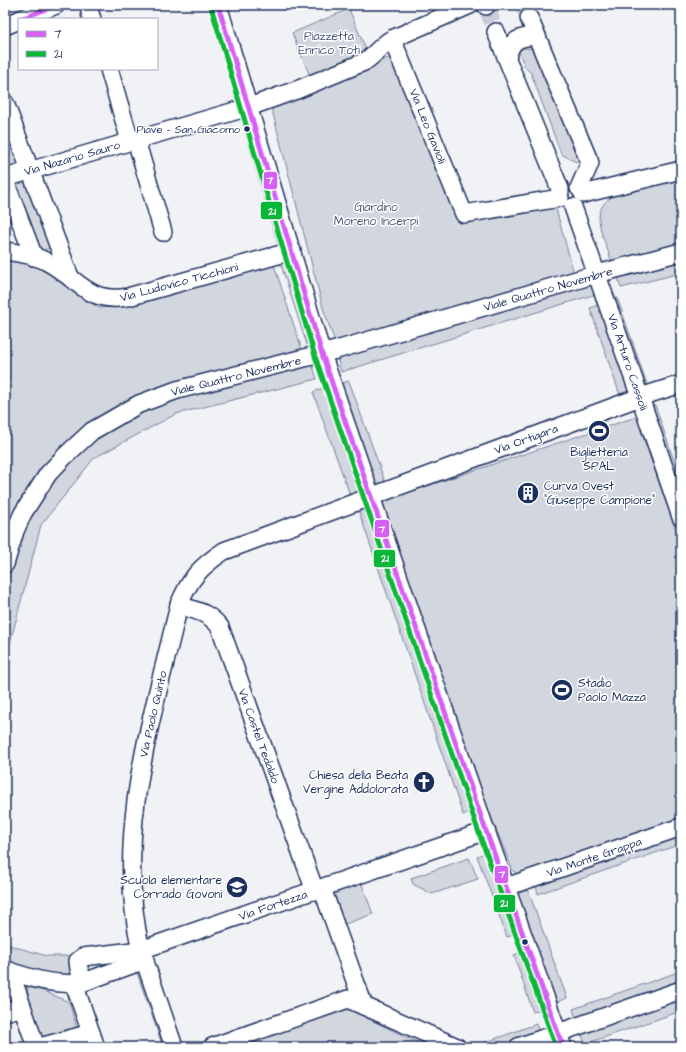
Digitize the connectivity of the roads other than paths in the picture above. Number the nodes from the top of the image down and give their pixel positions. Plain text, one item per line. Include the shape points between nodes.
1 (56, 5) edge
2 (218, 5) edge
3 (481, 5) edge
4 (23, 18) edge
5 (529, 18) tunnel mouth
6 (18, 20) edge
7 (5, 26) edge
8 (496, 32) tunnel mouth
9 (537, 36) junction
10 (392, 39) junction
11 (507, 57) junction
12 (109, 70) edge
13 (5, 103) edge
14 (249, 107) junction
15 (133, 141) junction
16 (681, 170) edge
17 (30, 171) junction
18 (5, 179) edge
19 (571, 196) junction
20 (163, 232) dead end
21 (5, 251) edge
22 (292, 251) junction
23 (681, 252) edge
24 (34, 257) junction
25 (597, 274) junction
26 (70, 277) junction
27 (322, 354) junction
28 (681, 384) edge
29 (640, 396) junction
30 (371, 497) junction
31 (681, 517) edge
32 (5, 564) edge
33 (179, 605) junction
34 (681, 827) edge
35 (486, 831) junction
36 (506, 887) junction
37 (318, 889) junction
38 (143, 955) junction
39 (7, 971) edge
40 (79, 983) junction
41 (681, 990) edge
42 (364, 1006) junction
43 (22, 1007) junction
44 (5, 1012) edge
45 (94, 1040) edge
46 (561, 1040) edge
47 (36, 1047) edge
48 (40, 1047) edge
49 (174, 1047) edge
50 (212, 1047) edge
51 (457, 1047) edge
52 (518, 1047) edge

1 - 4 street
2 - 14 street
3 - 10 street, Via Nazario Sauro
5 - 9 street
6 - 7 street
8 - 11 street, Via Arturo Cassoli
9 - 11 street via 515,41
9 - 19 street via 590,163
10 - 14 street, Via Nazario Sauro via 364,62
10 - 19 street, Via Leo Gavioli via 464,214
11 - 19 street, Via Arturo Cassoli via 560,189
12 - 15 street
13 - 17 street
14 - 15 street, Via Nazario Sauro
14 - 22 street
15 - 17 street, Via Nazario Sauro
15 - 20 street
16 - 19 street
17 - 18 street, Via Nazario Sauro
17 - 26 street
18 - 24 street
19 - 25 street, Via Arturo Cassoli
21 - 24 street, Via Ludovico Ticchioni
22 - 26 street, Via Ludovico Ticchioni via 120,299 93,294
22 - 27 street
23 - 25 street, Viale Quattro Novembre
24 - 26 street, Via Ludovico Ticchioni
25 - 27 street, Viale Quattro Novembre
25 - 29 street, Via Arturo Cassoli
27 - 30 street
27 - 32 street, Viale Quattro Novembre via 163,394 139,404 92,431 48,474 36,492 15,531
28 - 29 street, Via Ortigara
29 - 30 street, Via Ortigara
29 - 31 street, Via Arturo Cassoli
30 - 33 street, Via Paolo Quinto via 224,550 196,574 186,588
30 - 35 street
33 - 37 street, Via Castel Tedaldo via 204,613 213,618 220,627
33 - 38 street, Via Paolo Quinto via 141,765 135,805 132,891 137,933
34 - 36 street, Via Monte Grappa
35 - 36 street
35 - 37 street, Via Fortezza
36 - 46 street
37 - 38 street, Via Fortezza
37 - 42 street, Via Castel Tedaldo
38 - 40 street, Via Fortezza
38 - 40 street, Via Fortezza via 80,958
38 - 49 street, Via Paolo Quinto
39 - 40 street, Via Fortezza via 56,984
39 - 43 street, Via Fortezza
40 - 45 street
41 - 46 street
42 - 50 street via 348,999
42 - 51 street
43 - 44 street
43 - 47 street, Via Fortezza
45 - 48 street
46 - 52 street

